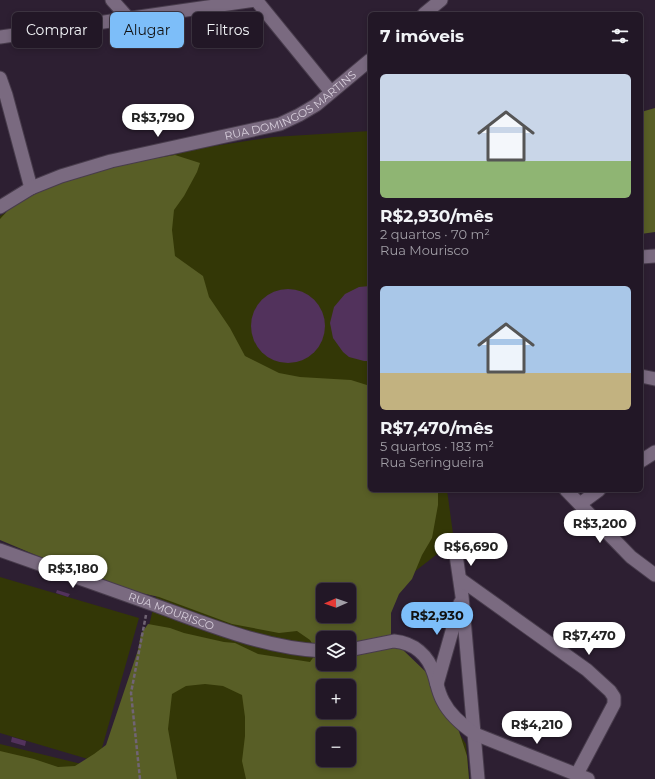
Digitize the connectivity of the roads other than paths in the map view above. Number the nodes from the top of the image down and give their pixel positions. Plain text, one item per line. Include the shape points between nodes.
1 (112, 0) edge
2 (256, 0) edge
3 (441, 0) edge
4 (123, 12) edge
5 (176, 12) edge
6 (426, 12) edge
7 (110, 22) edge
8 (0, 37) edge
9 (368, 62) edge
10 (0, 78) edge
11 (331, 92) junction
12 (31, 188) junction
13 (0, 207) edge
14 (655, 256) edge
15 (643, 257) edge
16 (643, 376) edge
17 (655, 379) edge
18 (655, 452) edge
19 (643, 460) edge
20 (568, 492) edge
21 (597, 492) edge
22 (580, 504) junction
23 (454, 541) dead end
24 (0, 550) edge
25 (655, 575) edge
26 (460, 579) junction
27 (462, 596) junction
28 (356, 648) edge
29 (316, 650) edge
30 (437, 684) junction
31 (475, 734) junction
32 (583, 776) edge
33 (478, 779) edge

1 - 4 street
2 - 5 street
2 - 11 street
3 - 6 street
7 - 8 street
9 - 11 street, RUA DOMINGOS MARTINS
10 - 12 street
11 - 12 street, RUA DOMINGOS MARTINS via 316,105 280,124 111,161
12 - 13 street, RUA DOMINGOS MARTINS
14 - 15 street
16 - 17 street
18 - 19 street
20 - 22 street
21 - 22 street
22 - 25 street via 631,557
23 - 26 street
24 - 29 street, RUA MOURISCO via 246,637
26 - 27 street
26 - 32 street via 575,661 614,697 614,704
27 - 30 street
27 - 31 street
28 - 30 street via 386,642 407,644 419,651 428,662
30 - 31 street via 449,711 465,728
31 - 32 street
31 - 33 street

